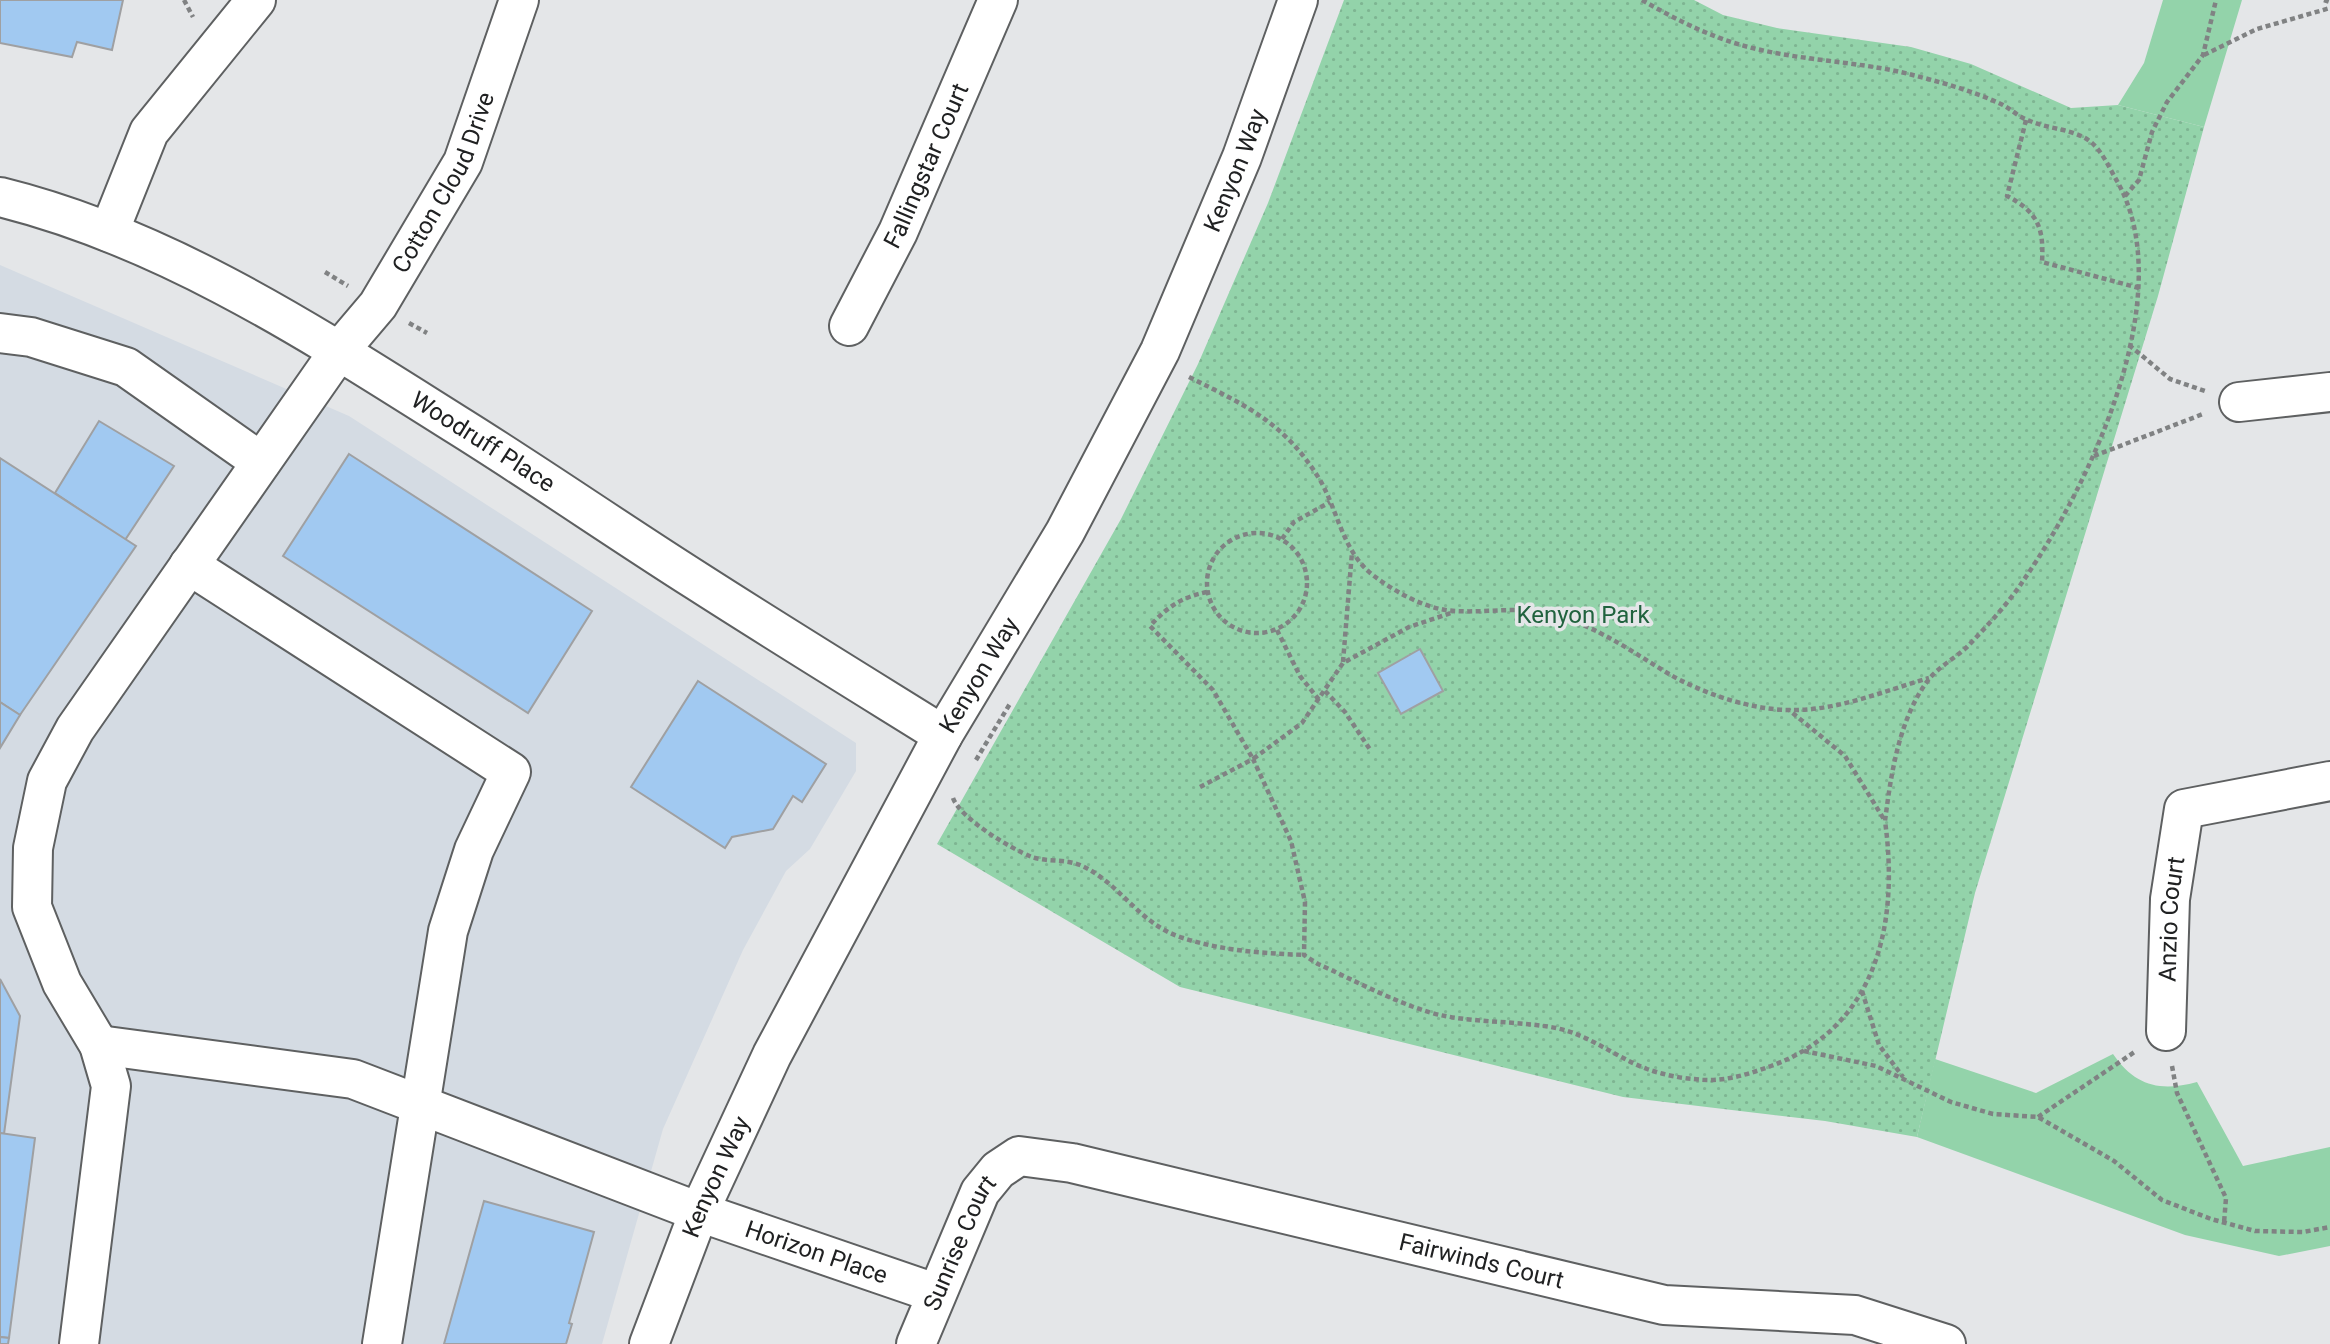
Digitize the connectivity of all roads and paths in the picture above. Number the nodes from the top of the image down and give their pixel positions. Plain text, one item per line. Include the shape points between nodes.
1 (256, 0) edge
2 (519, 0) edge
3 (998, 0) edge
4 (1298, 0) edge
5 (1642, 0) edge
6 (2216, 0) edge
7 (2324, 0) edge
8 (2330, 2) edge
9 (2330, 8) edge
10 (2203, 55) junction
11 (2026, 120) junction
12 (2125, 196) junction
13 (0, 197) edge
14 (109, 232) junction
15 (2139, 288) junction
16 (849, 326) dead end
17 (0, 333) edge
18 (2129, 345) junction
19 (339, 351) junction
20 (1192, 363) dead end
21 (2330, 392) edge
22 (2239, 402) junction
23 (2094, 457) junction
24 (261, 462) junction
25 (1330, 502) junction
26 (1282, 539) junction
27 (1352, 551) junction
28 (189, 565) junction
29 (1208, 592) junction
30 (1454, 611) junction
31 (1277, 630) junction
32 (1343, 663) junction
33 (1930, 678) junction
34 (1325, 691) junction
35 (1320, 701) junction
36 (1789, 710) junction
37 (943, 735) junction
38 (1371, 751) dead end
39 (1254, 759) junction
40 (2330, 781) edge
41 (1200, 787) dead end
42 (952, 799) dead end
43 (1885, 821) junction
44 (1304, 955) junction
45 (1862, 991) junction
46 (2166, 1031) junction
47 (99, 1045) junction
48 (1804, 1050) junction
49 (1904, 1078) junction
50 (422, 1105) junction
51 (2038, 1117) junction
52 (1020, 1156) joint
53 (699, 1212) junction
54 (2224, 1223) junction
55 (2330, 1227) edge
56 (935, 1293) junction
57 (1852, 1329) edge
58 (79, 1344) edge
59 (382, 1344) edge
60 (649, 1344) edge
61 (916, 1344) edge
62 (1946, 1344) edge

1 - 14 street via 149,132
2 - 19 street, Cotton Cloud Drive via 463,162 379,304
3 - 16 street, Fallingstar Court via 898,232
4 - 37 street, Kenyon Way via 1242,157 1160,351 1065,532
5 - 11 path via 1683,24 1722,39 1762,51 1908,74 1983,97
6 - 10 path
7 - 8 path
9 - 10 path via 2257,29
10 - 12 path via 2167,102 2152,132 2139,180
11 - 12 path via 2083,137 2098,149
11 - 15 path via 2007,196 2023,204 2037,221 2044,238 2042,262
12 - 15 path via 2136,229
13 - 14 street, Woodruff Place via 49,209
14 - 19 street, Woodruff Place via 225,285
15 - 18 path
17 - 24 street via 32,337 125,367
18 - 22 path via 2170,379
18 - 23 path
19 - 24 street, Cotton Cloud Drive
19 - 37 street, Woodruff Place
20 - 25 path via 1186,376 1247,406 1292,440
21 - 22 street
22 - 23 path via 2163,427
23 - 33 path via 2055,533 2022,584 1966,648
24 - 28 street, Cotton Cloud Drive
25 - 26 path via 1294,522
25 - 27 path
26 - 29 path via 1250,532 1219,548 1210,564
26 - 31 path via 1298,556 1307,578 1300,608
27 - 30 path via 1372,575 1420,603
27 - 32 path
28 - 47 street, Cotton Cloud Drive via 75,729 47,780 33,848 32,907 62,983
28 - 50 street via 511,772 474,850 448,932
29 - 31 path via 1216,614 1229,626 1253,633
29 - 39 path via 1166,607 1150,626 1213,690
30 - 32 path via 1409,627
30 - 36 path via 1502,609 1549,614 1588,626 1672,676 1709,692
31 - 35 path via 1300,676
32 - 34 path
33 - 36 path via 1843,704
33 - 43 path via 1912,709 1897,753
34 - 35 path
34 - 38 path
35 - 39 path via 1302,723
36 - 43 path via 1845,756
37 - 53 street, Kenyon Way via 772,1055
39 - 41 path
39 - 44 path via 1291,841 1306,902
40 - 46 street, Anzio Court via 2184,809 2170,899
42 - 44 path via 987,832 1033,857 1077,863 1109,880 1141,916 1180,938 1241,952
43 - 45 path via 1891,860 1888,911 1880,953
44 - 48 path via 1444,1016 1558,1029 1597,1041 1647,1069 1695,1080 1738,1078
45 - 48 path via 1856,1005
45 - 49 path via 1879,1045
46 - 51 path
46 - 54 path via 2177,1093 2225,1198
47 - 50 street, Horizon Place via 353,1079
47 - 58 street, Cotton Cloud Drive via 111,1086
48 - 49 path via 1876,1066
49 - 51 path via 1951,1102 1993,1114
50 - 53 street, Horizon Place
50 - 59 street
51 - 54 path via 2114,1161 2162,1200
52 - 56 street, Sunrise Court via 998,1170 980,1192
52 - 57 street, Fairwinds Court via 1072,1163 1664,1306
53 - 56 street, Horizon Place
53 - 60 street, Kenyon Way
54 - 55 path via 2255,1231
56 - 61 street, Sunrise Court
57 - 62 street, Fairwinds Court

